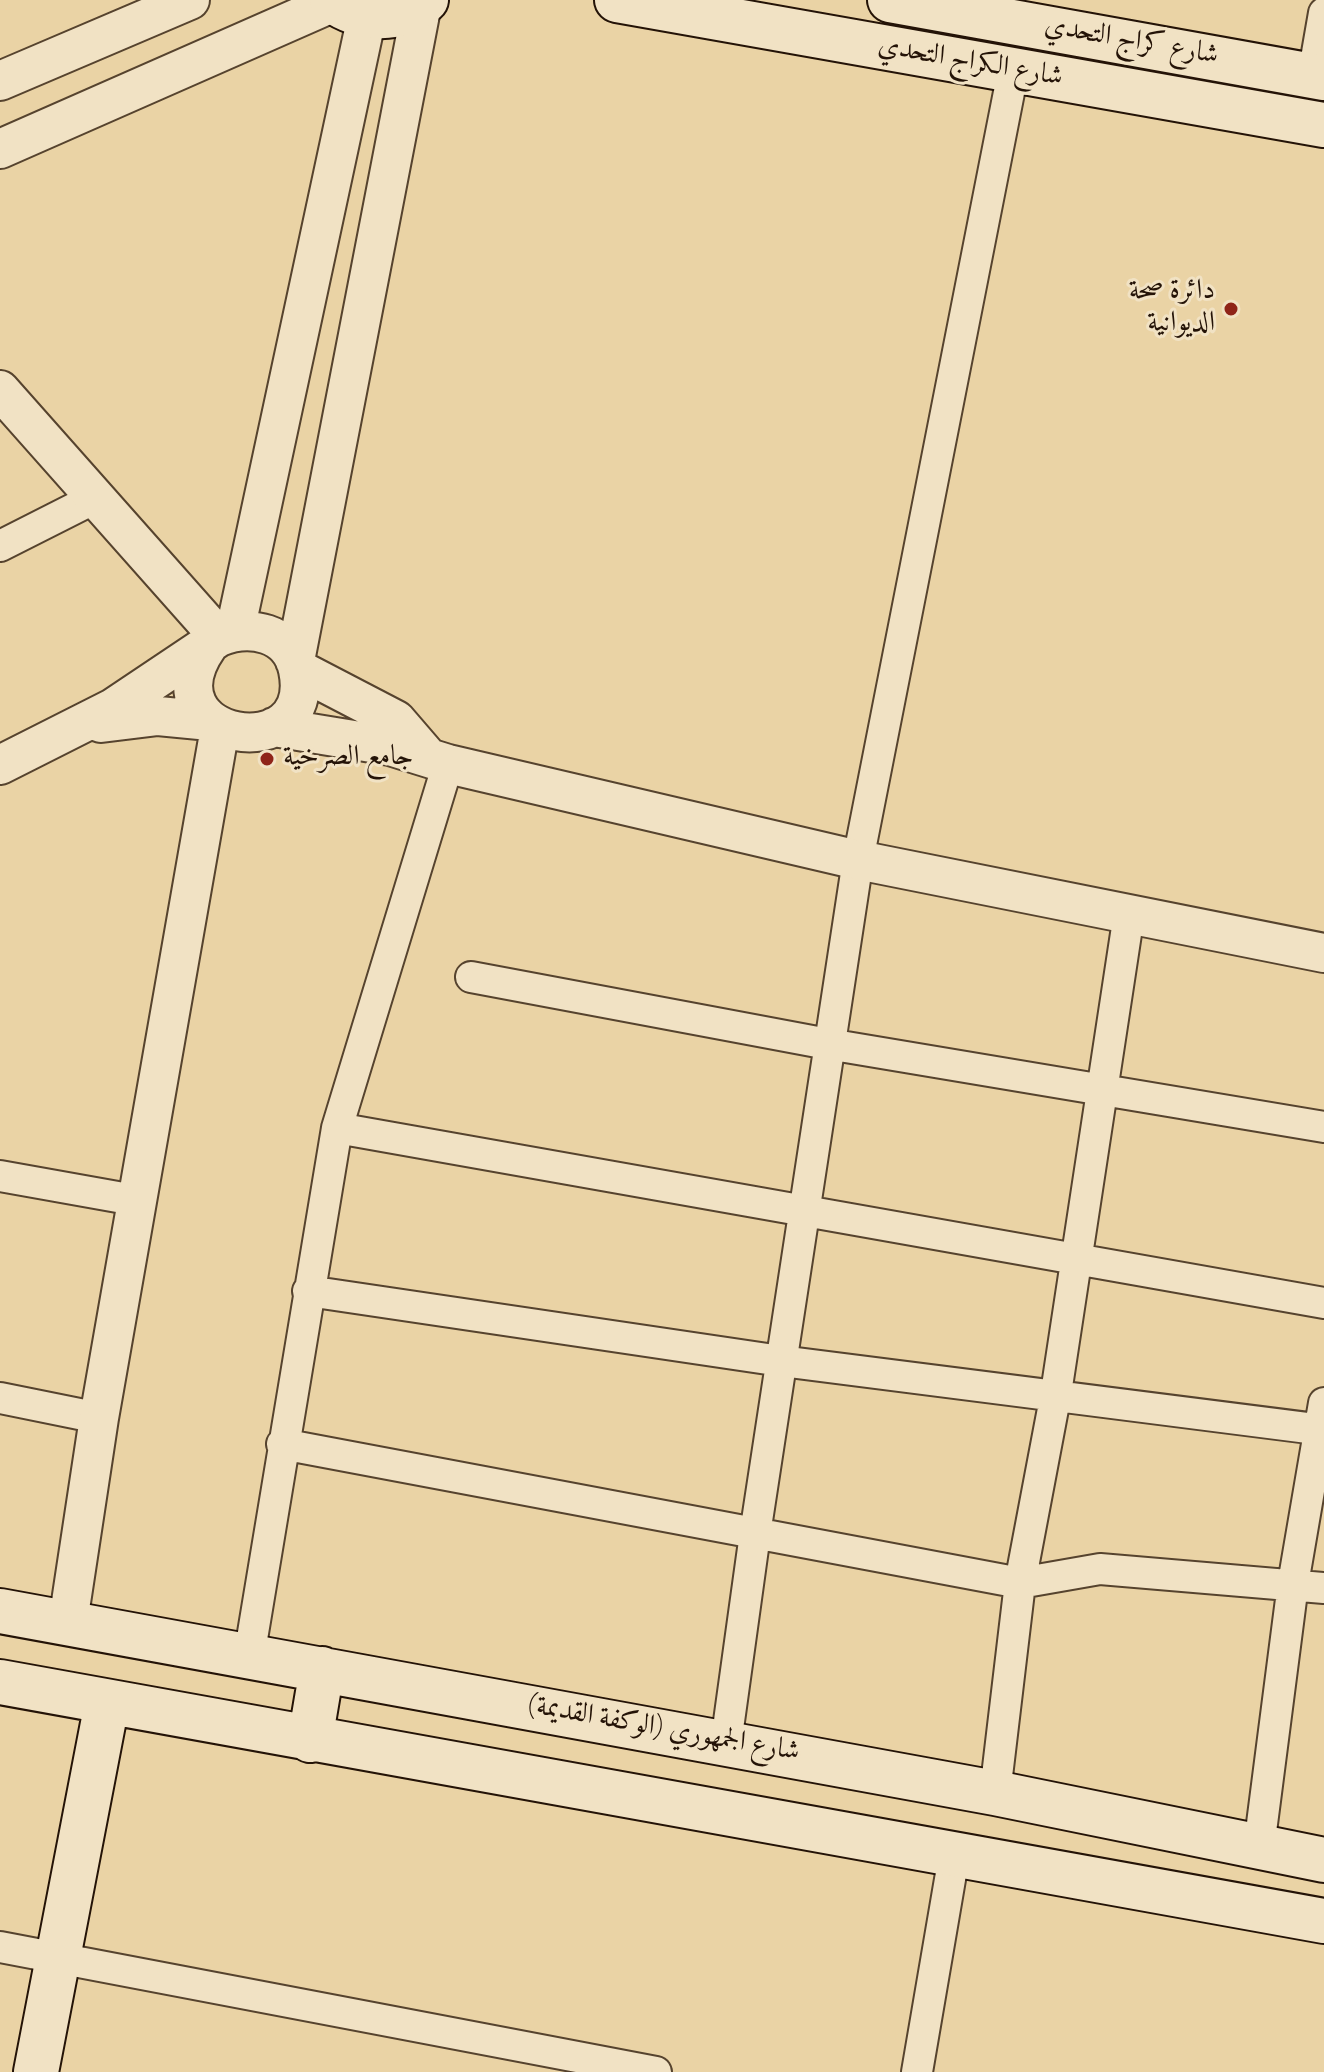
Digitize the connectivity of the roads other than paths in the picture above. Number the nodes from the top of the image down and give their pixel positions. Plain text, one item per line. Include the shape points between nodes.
1 (190, 0) edge
2 (617, 0) edge
3 (890, 0) edge
4 (424, 2) edge
5 (344, 6) edge
6 (1012, 10) edge
7 (1324, 13) edge
8 (1013, 72) junction
9 (1318, 77) edge
10 (0, 81) edge
11 (1324, 125) edge
12 (0, 149) edge
13 (0, 390) edge
14 (95, 498) junction
15 (0, 546) edge
16 (221, 638) junction
17 (296, 665) junction
18 (215, 724) junction
19 (274, 727) junction
20 (75, 729) junction
21 (438, 760) junction
22 (1, 770) edge
23 (858, 860) junction
24 (1129, 914) junction
25 (1324, 953) edge
26 (471, 977) dead end
27 (828, 1044) junction
28 (1102, 1088) junction
29 (1324, 1127) edge
30 (337, 1128) junction
31 (0, 1176) edge
32 (140, 1201) junction
33 (803, 1211) junction
34 (1076, 1257) junction
35 (308, 1291) junction
36 (1324, 1303) edge
37 (781, 1361) junction
38 (1056, 1393) junction
39 (0, 1398) edge
40 (99, 1418) junction
41 (1323, 1421) edge
42 (282, 1444) junction
43 (755, 1534) junction
44 (1020, 1583) junction
45 (1293, 1584) junction
46 (1324, 1588) edge
47 (0, 1611) edge
48 (68, 1622) junction
49 (249, 1657) junction
50 (322, 1669) junction
51 (0, 1682) edge
52 (107, 1703) junction
53 (310, 1740) junction
54 (726, 1743) junction
55 (995, 1793) junction
56 (1259, 1847) junction
57 (954, 1856) junction
58 (1324, 1860) edge
59 (1324, 1921) edge
60 (0, 1947) edge
61 (58, 1959) junction
62 (36, 2072) edge
63 (656, 2072) edge
64 (917, 2072) edge

1 - 10 street
2 - 8 main road, شارع الكراج التحدي
3 - 6 main road, شارع كراج التحدي
4 - 5 main road via 386,17
4 - 17 street
5 - 12 street
5 - 16 street
6 - 9 main road, شارع كراج التحدي
7 - 9 street
8 - 11 main road, شارع الكراج التحدي
8 - 23 street
13 - 14 street
14 - 15 street
14 - 16 street
16 - 17 street via 271,635
16 - 18 street via 198,660 195,692
16 - 20 street
17 - 19 street via 299,683 292,708
17 - 21 street via 396,720
18 - 19 street via 247,735
18 - 20 street via 185,717 132,717
18 - 32 street
19 - 21 street via 352,738
20 - 22 street
21 - 23 street
21 - 30 street
23 - 24 street
23 - 27 street
24 - 25 street
24 - 28 street
26 - 27 street
27 - 28 street
27 - 33 street
28 - 29 street
28 - 34 street
30 - 33 street
30 - 35 street
31 - 32 street
32 - 40 street
33 - 34 street
33 - 37 street
34 - 36 street
34 - 38 street
35 - 37 street
35 - 42 street
37 - 38 street
37 - 43 street
38 - 41 street
38 - 44 street
39 - 40 street
40 - 48 street
41 - 45 street
42 - 43 street
42 - 49 street
43 - 44 street
43 - 54 street
44 - 45 street via 1100,1569
44 - 55 street
45 - 46 street
45 - 56 street
47 - 48 main road, شارع الجمهوري (الوكفة القديمة)
48 - 49 main road, شارع الجمهوري (الوكفة القديمة)
49 - 50 main road, شارع الجمهوري (الوكفة القديمة)
50 - 53 main road
50 - 54 main road, شارع الجمهوري (الوكفة القديمة)
51 - 52 main road
52 - 53 main road
52 - 61 main road
53 - 57 main road
54 - 55 main road, شارع الجمهوري (الوكفة القديمة)
55 - 56 main road, شارع الجمهوري (الوكفة القديمة)
56 - 58 main road, شارع الجمهوري (الوكفة القديمة)
57 - 59 main road
57 - 64 street
60 - 61 street
61 - 62 main road
61 - 63 street

